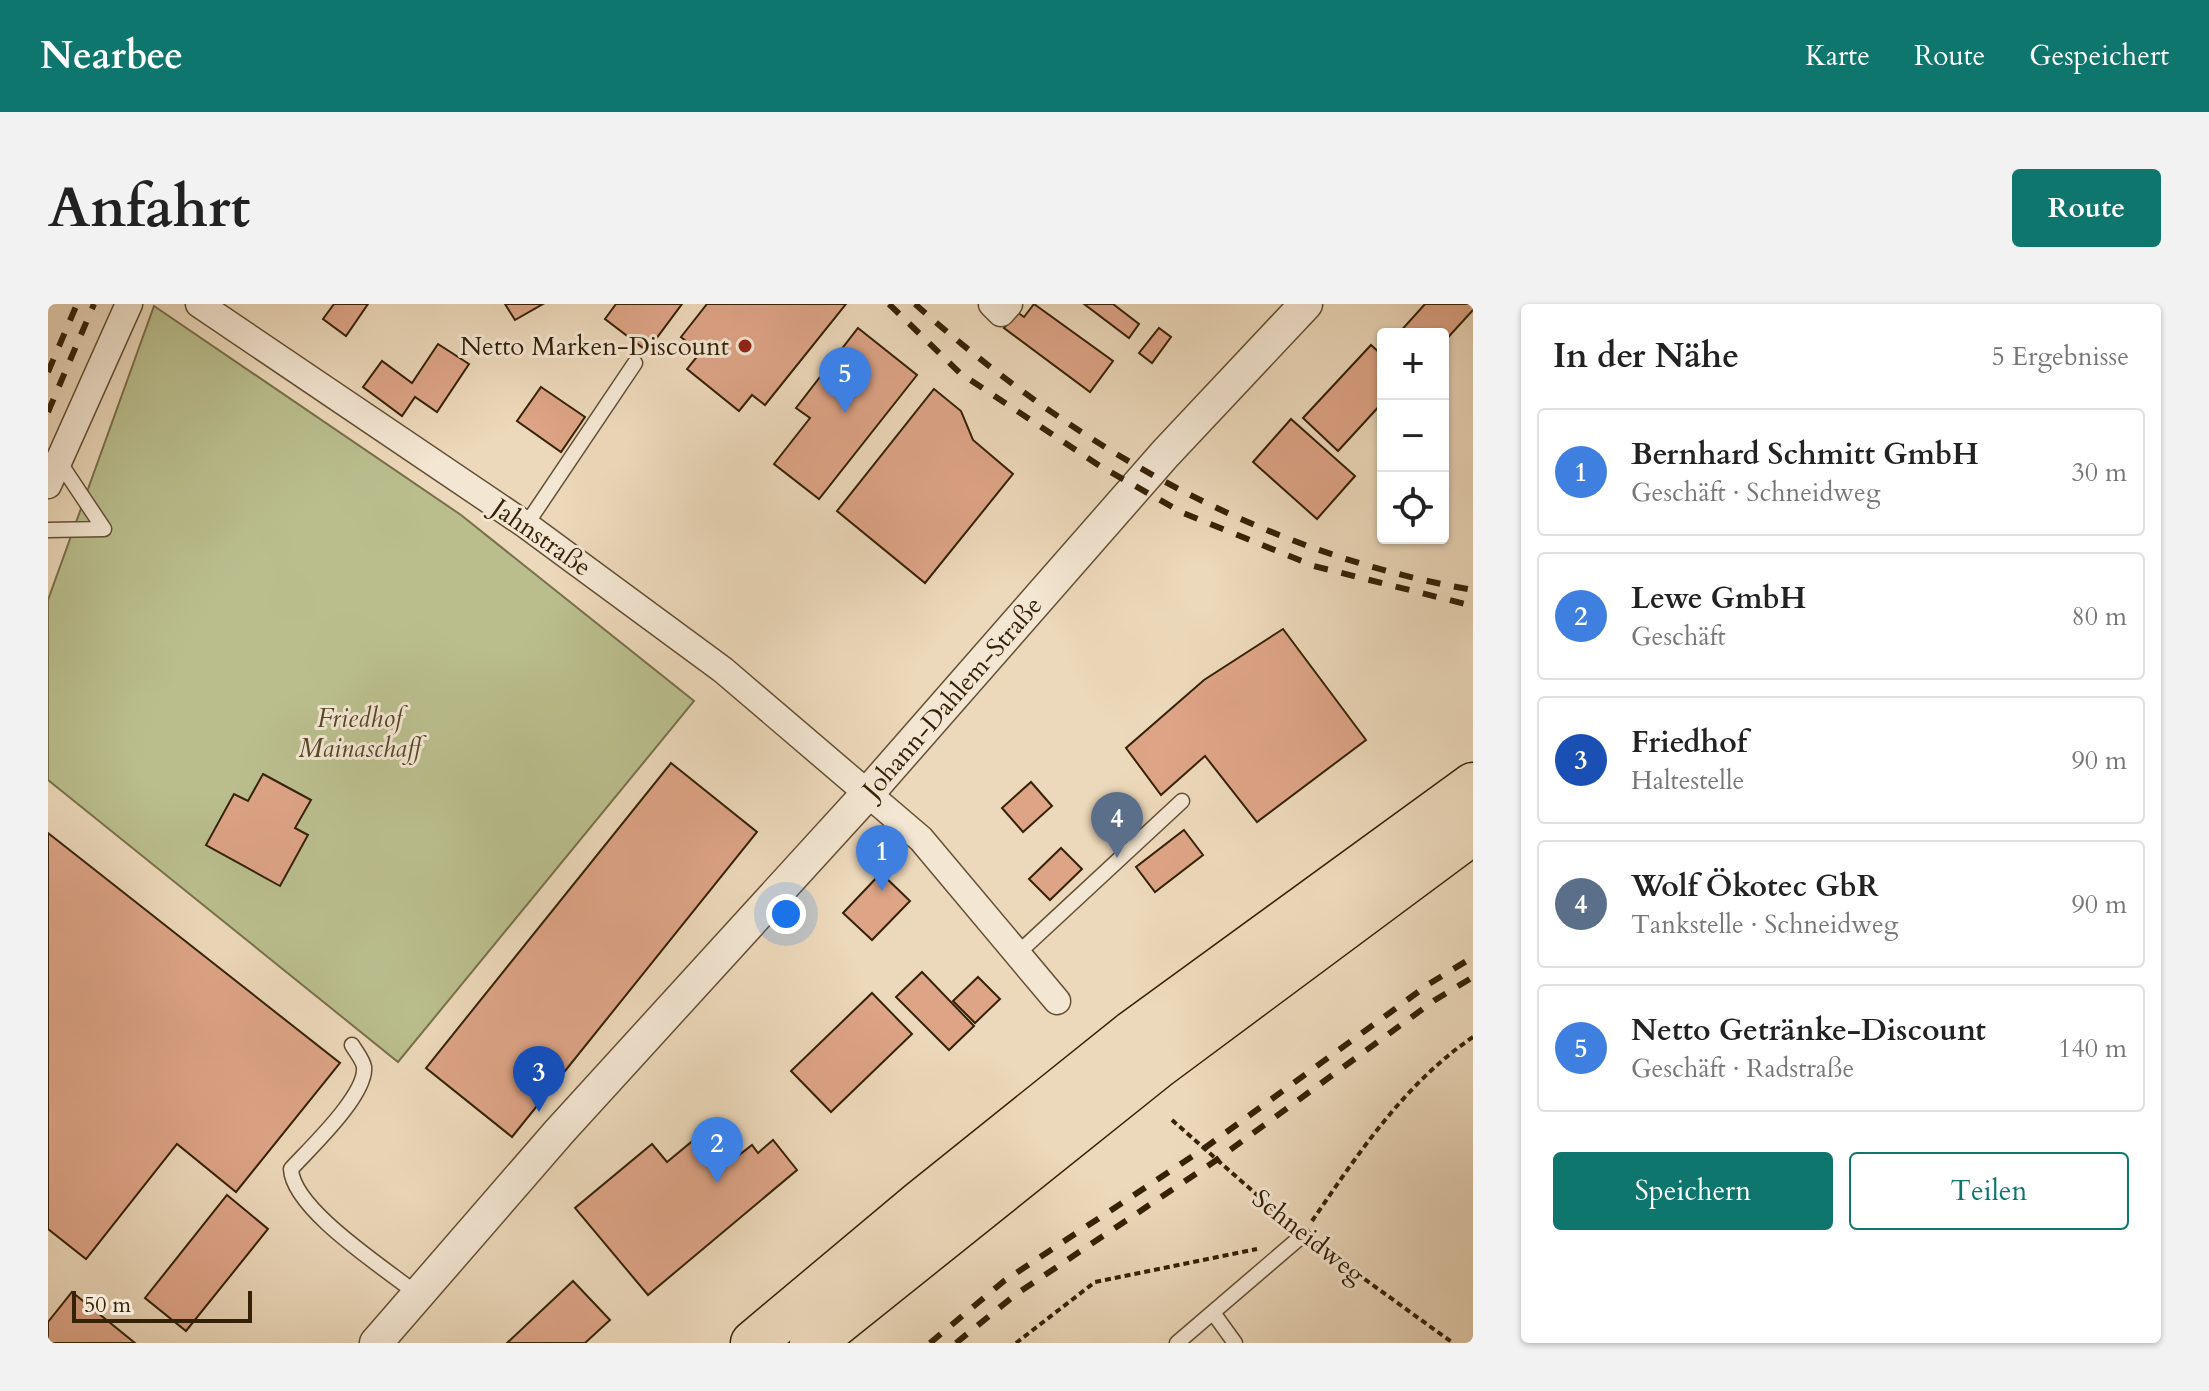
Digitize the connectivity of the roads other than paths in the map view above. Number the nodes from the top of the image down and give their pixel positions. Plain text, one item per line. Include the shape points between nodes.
1 (129, 304) edge
2 (199, 304) edge
3 (1306, 304) edge
4 (635, 363) dead end
5 (58, 460) junction
6 (48, 485) edge
7 (526, 525) junction
8 (48, 530) edge
9 (1473, 785) edge
10 (869, 792) junction
11 (1182, 801) dead end
12 (1473, 832) edge
13 (1017, 954) junction
14 (1057, 1001) dead end
15 (352, 1045) dead end
16 (1303, 1235) road end
17 (417, 1294) junction
18 (1214, 1314) junction
19 (376, 1343) edge
20 (753, 1343) edge
21 (812, 1343) edge
22 (1177, 1343) edge
23 (1235, 1343) edge

1 - 5 street
2 - 7 street, Jahnstraße
3 - 10 street, Johann-Dahlem-Straße via 1165,454
4 - 7 lane
5 - 6 street
5 - 8 lane via 104,529
7 - 10 street, Jahnstraße via 711,661
9 - 20 highway via 1132,1033
10 - 13 street via 921,839
10 - 17 street, Johann-Dahlem-Straße
11 - 13 lane
12 - 21 highway via 1158,1066
13 - 14 street
15 - 17 lane via 364,1066 362,1081 291,1169 292,1182 310,1207
16 - 18 lane
17 - 19 street, Johann-Dahlem-Straße
18 - 22 lane
18 - 23 lane

